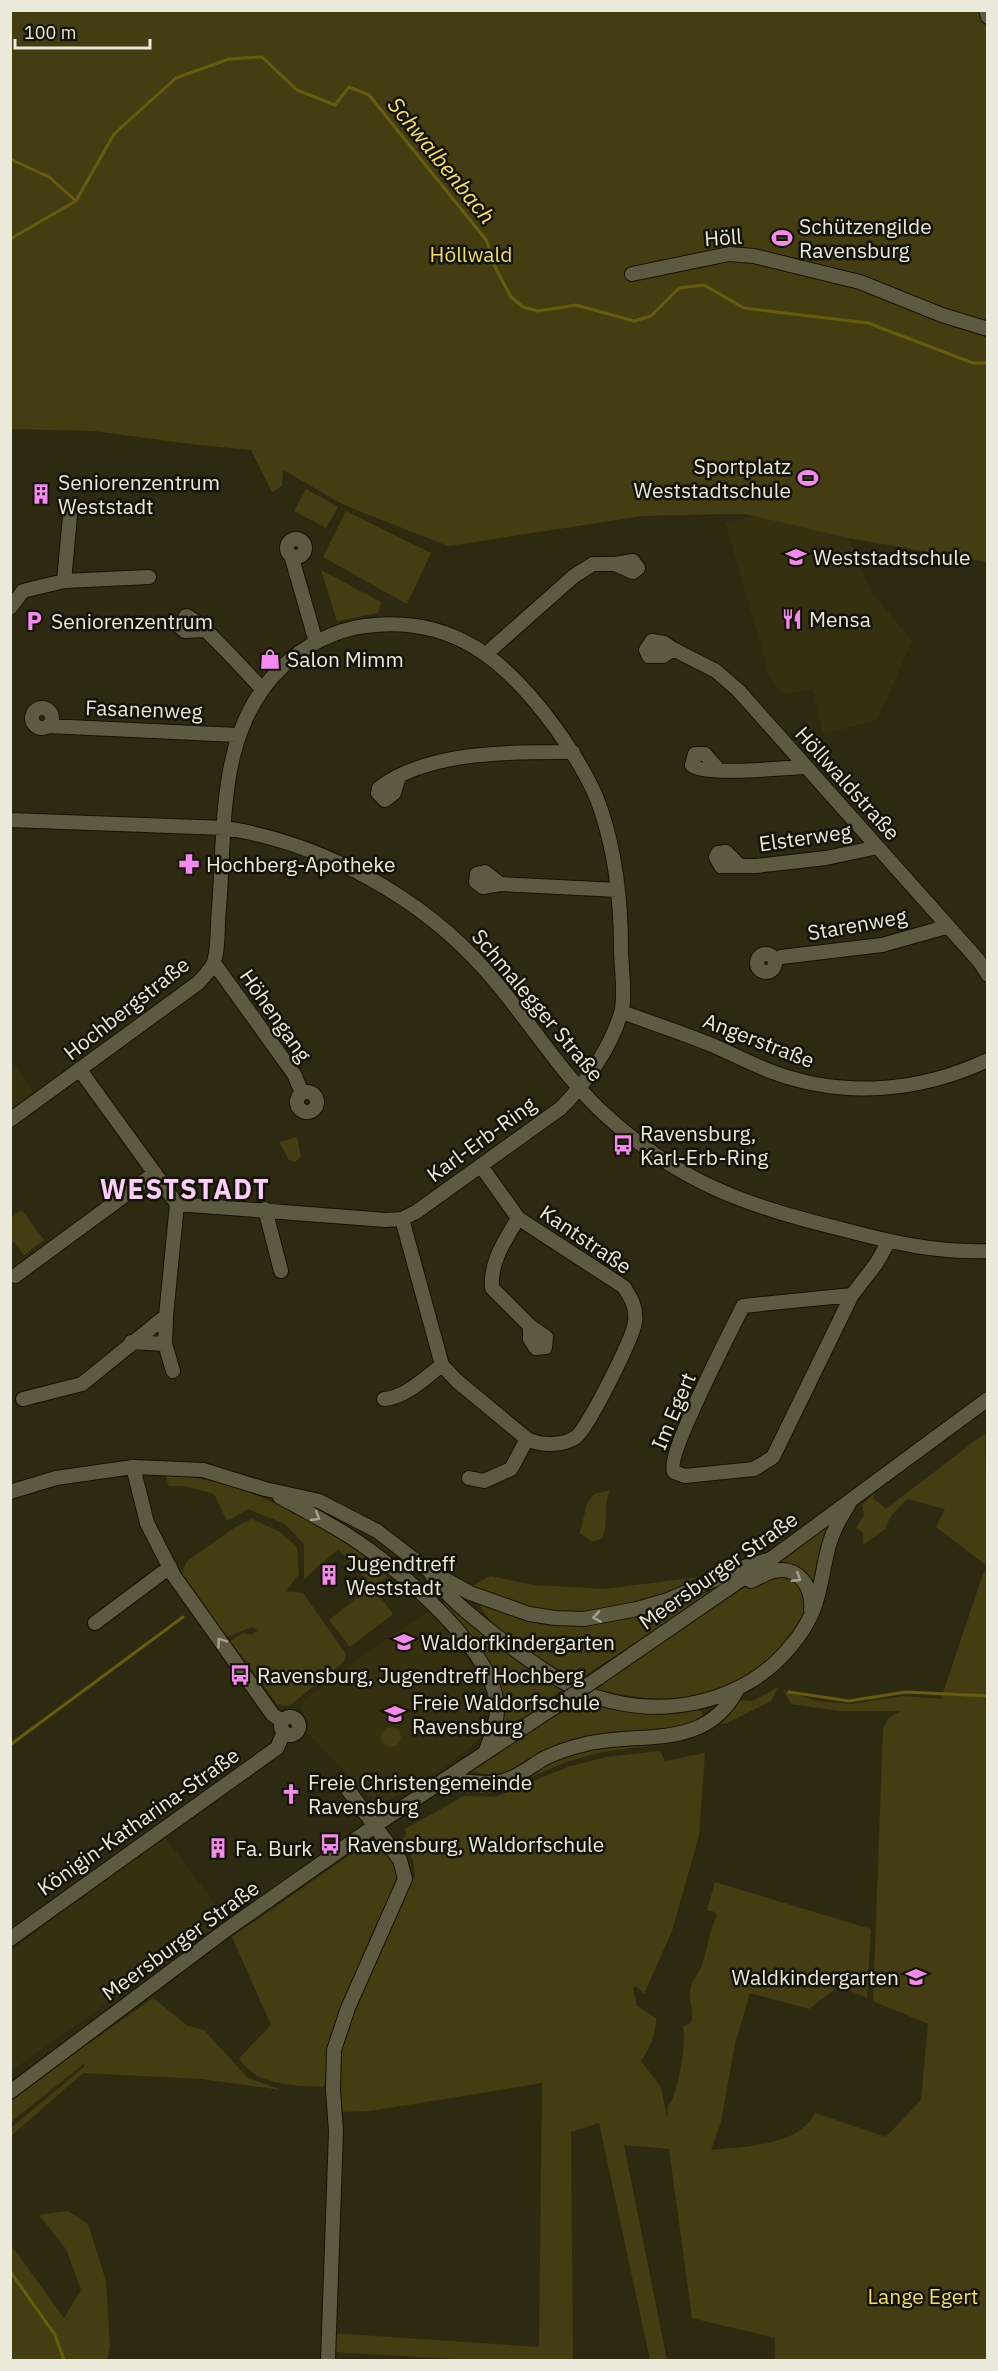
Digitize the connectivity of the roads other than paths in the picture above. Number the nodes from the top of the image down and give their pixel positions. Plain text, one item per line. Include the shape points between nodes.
1 (986, 10) edge
2 (987, 17) edge
3 (632, 274) dead end
4 (987, 330) edge
5 (70, 516) dead end
6 (291, 555) dead end
7 (615, 564) dead end
8 (150, 577) dead end
9 (64, 581) junction
10 (10, 608) edge
11 (205, 630) dead end
12 (316, 642) junction
13 (673, 649) dead end
14 (486, 654) junction
15 (262, 689) junction
16 (48, 726) dead end
17 (237, 735) junction
18 (573, 752) junction
19 (805, 767) junction
20 (717, 768) dead end
21 (399, 776) dead end
22 (10, 820) edge
23 (225, 828) junction
24 (878, 848) junction
25 (738, 864) dead end
26 (500, 884) dead end
27 (618, 890) junction
28 (946, 927) junction
29 (983, 956) edge
30 (775, 961) dead end
31 (214, 963) junction
32 (987, 975) edge
33 (622, 1012) junction
34 (987, 1060) edge
35 (80, 1070) junction
36 (580, 1089) junction
37 (302, 1093) dead end
38 (10, 1120) edge
39 (481, 1166) junction
40 (155, 1173) junction
41 (177, 1204) junction
42 (265, 1209) junction
43 (402, 1218) junction
44 (518, 1218) junction
45 (889, 1241) junction
46 (987, 1251) edge
47 (281, 1271) dead end
48 (15, 1276) dead end
49 (852, 1294) junction
50 (166, 1316) junction
51 (530, 1326) dead end
52 (131, 1342) junction
53 (165, 1344) junction
54 (442, 1365) junction
55 (173, 1371) dead end
56 (22, 1398) dead end
57 (384, 1399) dead end
58 (987, 1399) edge
59 (527, 1439) junction
60 (133, 1467) junction
61 (469, 1478) dead end
62 (265, 1489) junction
63 (10, 1492) edge
64 (849, 1504) junction
65 (771, 1559) junction
66 (428, 1570) junction
67 (172, 1572) junction
68 (724, 1592) junction
69 (470, 1593) junction
70 (811, 1615) junction
71 (95, 1623) dead end
72 (495, 1634) junction
73 (737, 1690) junction
74 (485, 1753) junction
75 (444, 1780) junction
76 (346, 1787) dead end
77 (376, 1825) junction
78 (10, 1939) edge
79 (10, 2092) edge
80 (328, 2361) edge

1 - 2 street
3 - 4 street, Höll via 729,254 754,256 860,282
5 - 9 street
6 - 12 street
7 - 14 street via 592,564 574,576
8 - 9 street
9 - 10 street via 23,591
11 - 15 street
12 - 14 street, Hochbergstraße via 362,627 408,624 445,632
12 - 15 street, Hochbergstraße via 288,661
13 - 19 street, Höllwaldstraße via 716,671 738,690
14 - 18 street, Hochbergstraße via 527,691
15 - 17 street, Hochbergstraße
16 - 17 street, Fasanenweg
17 - 23 street, Hochbergstraße
18 - 21 street via 479,755
18 - 27 street, Hochbergstraße via 600,809
19 - 20 street via 736,772
19 - 24 street, Höllwaldstraße
22 - 23 street, Schmalegger Straße
23 - 31 street, Hochbergstraße
23 - 36 street, Schmalegger Straße via 253,832 320,854 380,886 433,921 486,971
24 - 25 street, Elsterweg via 826,858 756,866
24 - 28 street, Höllwaldstraße
26 - 27 street
27 - 33 street, Hochbergstraße
28 - 29 street, Höllwaldstraße
28 - 30 street, Starenweg via 882,945 781,957
29 - 32 street, Höllwaldstraße
31 - 35 street, Hochbergstraße via 198,984
31 - 37 street, Höhengang via 294,1074
33 - 34 street, Angerstraße via 774,1072 821,1086 907,1087 963,1072
33 - 36 street, Karl-Erb-Ring via 596,1066
35 - 38 street, Hochbergstraße
35 - 40 street
36 - 39 street, Karl-Erb-Ring via 561,1108
36 - 45 street, Schmalegger Straße via 629,1135 714,1190 765,1209
39 - 43 street, Karl-Erb-Ring
39 - 44 street, Kantstraße
40 - 41 street
40 - 48 street
41 - 42 street, Karl-Erb-Ring
41 - 50 street
42 - 43 street, Karl-Erb-Ring via 386,1220
42 - 47 street
43 - 54 street
44 - 51 street via 496,1257 492,1288
44 - 59 street, Kantstraße via 624,1287 635,1322 584,1429 574,1438 557,1444
45 - 46 street, Schmalegger Straße via 950,1251
45 - 49 street, Im Egert
49 - 49 street, Im Egert via 743,1306 688,1421 672,1461 674,1472 685,1476 754,1469 773,1457
50 - 52 street
50 - 53 street
52 - 53 street
52 - 56 street via 81,1384
53 - 55 street
54 - 57 street via 403,1393
54 - 59 street
58 - 64 street, Meersburger Straße
59 - 61 street via 511,1469 484,1481
60 - 62 street via 203,1470
60 - 63 street via 56,1479
60 - 67 street, Königin-Katharina-Straße via 147,1523
62 - 66 street via 336,1508 377,1531
62 -> 74 street via 368,1549 451,1623 483,1666 495,1694 495,1724
64 - 65 street, Meersburger Straße
64 - 70 street via 829,1545 819,1600
65 - 68 street, Meersburger Straße
65 -> 69 street via 668,1600 584,1619 529,1614
66 - 69 street
66 - 72 street via 460,1606
67 - 71 street
78 -> 67 street, Königin-Katharina-Straße via 277,1748 283,1727
68 -> 70 street via 775,1570 786,1571 808,1586
68 - 74 street, Meersburger Straße, bridge
69 - 72 street via 478,1612
70 - 73 street via 776,1663
72 - 73 street via 549,1674 585,1692 615,1700 673,1706 711,1700
73 - 75 street via 718,1714 688,1731 664,1738 581,1745 546,1758 504,1781
74 - 75 street, Meersburger Straße
75 - 77 street, Meersburger Straße
76 - 77 street
77 - 79 street, Meersburger Straße via 207,1944
77 - 80 street via 400,1860 405,1879 348,2008 334,2050 336,2131

